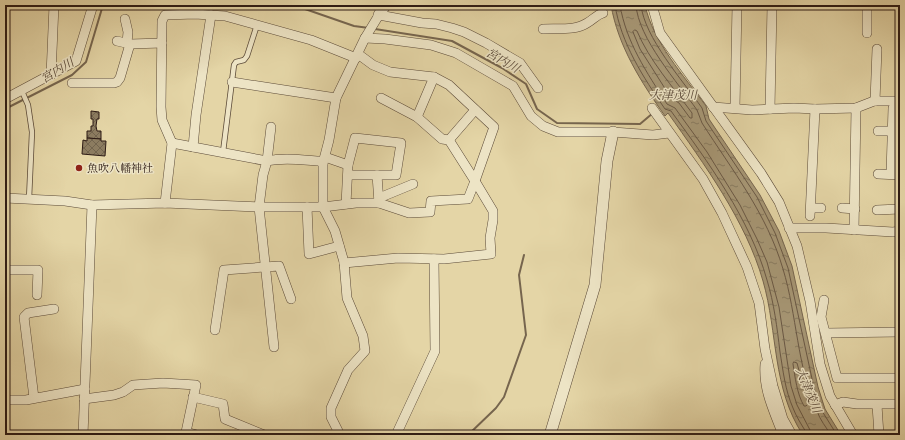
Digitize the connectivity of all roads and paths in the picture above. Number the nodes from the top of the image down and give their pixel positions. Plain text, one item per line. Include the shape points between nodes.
1 (54, 5) edge
2 (94, 5) edge
3 (652, 5) edge
4 (737, 5) edge
5 (772, 5) edge
6 (867, 5) edge
7 (381, 8) edge
8 (186, 10) edge
9 (602, 13) dead end
10 (211, 15) junction
11 (125, 19) dead end
12 (257, 24) junction
13 (544, 29) dead end
14 (868, 33) dead end
15 (365, 38) junction
16 (117, 41) dead end
17 (162, 43) junction
18 (129, 44) junction
19 (880, 54) dead end
20 (357, 56) junction
21 (51, 75) junction
22 (434, 77) junction
23 (232, 82) junction
24 (72, 83) dead end
25 (538, 88) dead end
26 (21, 89) junction
27 (5, 98) edge
28 (336, 98) junction
29 (381, 98) dead end
30 (875, 101) junction
31 (900, 101) edge
32 (713, 107) junction
33 (652, 108) dead end
34 (735, 108) junction
35 (856, 108) junction
36 (893, 108) dead end
37 (770, 109) junction
38 (815, 109) junction
39 (475, 110) junction
40 (417, 117) junction
41 (271, 127) dead end
42 (878, 131) dead end
43 (892, 131) junction
44 (613, 132) junction
45 (669, 133) junction
46 (449, 140) junction
47 (172, 143) junction
48 (193, 147) junction
49 (223, 152) junction
50 (324, 160) junction
51 (267, 161) junction
52 (348, 165) junction
53 (878, 174) dead end
54 (896, 174) edge
55 (348, 175) junction
56 (377, 175) junction
57 (475, 181) junction
58 (413, 184) dead end
59 (5, 198) edge
60 (29, 199) junction
61 (379, 201) junction
62 (165, 204) junction
63 (346, 204) junction
64 (92, 205) junction
65 (259, 207) junction
66 (306, 207) junction
67 (323, 207) junction
68 (821, 208) dead end
69 (842, 208) dead end
70 (855, 209) junction
71 (877, 210) dead end
72 (900, 210) edge
73 (789, 228) junction
74 (854, 230) junction
75 (900, 231) edge
76 (339, 246) junction
77 (434, 259) junction
78 (344, 263) junction
79 (265, 266) junction
80 (5, 270) edge
81 (37, 295) dead end
82 (291, 299) dead end
83 (824, 300) dead end
84 (54, 310) dead end
85 (215, 330) dead end
86 (900, 332) edge
87 (826, 334) junction
88 (274, 347) dead end
89 (765, 349) junction
90 (900, 378) edge
91 (85, 388) junction
92 (193, 397) junction
93 (34, 398) junction
94 (84, 399) junction
95 (5, 400) edge
96 (900, 404) edge
97 (835, 405) junction
98 (877, 405) junction
99 (83, 435) edge
100 (197, 435) edge
101 (264, 435) edge
102 (340, 435) edge
103 (396, 435) edge
104 (550, 435) edge
105 (782, 435) edge
106 (792, 435) edge
107 (853, 435) edge
108 (880, 435) edge

1 - 21 street
2 - 21 street via 76,61
3 - 32 street via 660,33
4 - 34 street
5 - 37 street
6 - 14 street
7 - 15 street
7 - 25 street via 410,21 436,24 464,32 486,43 520,63
8 - 10 street
8 - 17 street via 162,18
9 - 13 street via 578,27
10 - 12 street
10 - 48 street
11 - 18 street
12 - 20 street
12 - 23 lane via 247,56 234,65
15 - 20 street
15 - 44 street via 386,39 456,52 513,86 531,116 543,126 558,132
16 - 18 street
17 - 18 street
17 - 47 street via 162,120
18 - 24 street via 117,82
19 - 30 street
20 - 22 street via 390,72
20 - 28 street
21 - 26 street
22 - 39 street via 449,85
22 - 40 street
23 - 28 street
23 - 49 lane
26 - 27 street
26 - 60 lane via 28,105 32,132
28 - 50 street
29 - 40 street
30 - 31 street
30 - 35 street
32 - 34 street
32 - 73 street via 761,173
33 - 45 street
34 - 37 street
35 - 38 street
35 - 70 street
36 - 43 street
37 - 38 street
38 - 68 street via 810,212
39 - 46 street
39 - 57 street via 494,127
40 - 46 street via 442,138
41 - 51 street
42 - 43 street
43 - 54 street
44 - 45 street via 653,135
44 - 104 street via 607,161 596,285
45 - 89 street via 703,180 722,212 741,254 759,303
46 - 57 street
47 - 48 street
47 - 62 street
48 - 49 street
49 - 51 street
50 - 51 street
50 - 52 street
50 - 67 street
51 - 65 street
52 - 55 street
52 - 56 street via 355,138 401,143 396,175
53 - 54 street
55 - 56 street
55 - 63 street
56 - 61 street
57 - 61 street via 468,199 431,201 430,212 408,213
57 - 77 street via 493,211 491,254
58 - 61 street
59 - 60 street
60 - 64 street
61 - 63 street
62 - 64 street
62 - 65 street
63 - 67 street
64 - 91 street
65 - 66 street
65 - 79 street
66 - 67 street
66 - 76 street via 309,254
67 - 76 street
69 - 70 street
70 - 74 street
71 - 72 street
73 - 74 street
73 - 97 street via 797,246 810,301 820,364
74 - 75 street
76 - 78 street
77 - 78 street via 398,258
77 - 103 street via 435,351
78 - 102 street via 347,298 363,336 365,350 348,370 330,408 331,417
79 - 82 street via 279,266
79 - 85 street via 224,270
79 - 88 street
80 - 81 street via 38,270
83 - 87 street via 822,317
84 - 93 street via 28,313 24,317
86 - 87 street
87 - 90 street via 837,378
89 - 105 street via 766,389
89 - 106 street via 772,386 783,419
91 - 93 street
91 - 94 street
92 - 94 street via 196,384 163,383 133,385 114,395
92 - 100 street via 186,432
92 - 101 street via 223,404 225,419
93 - 95 street
94 - 99 street
96 - 98 street
97 - 98 street via 843,402
97 - 107 street
98 - 108 street

